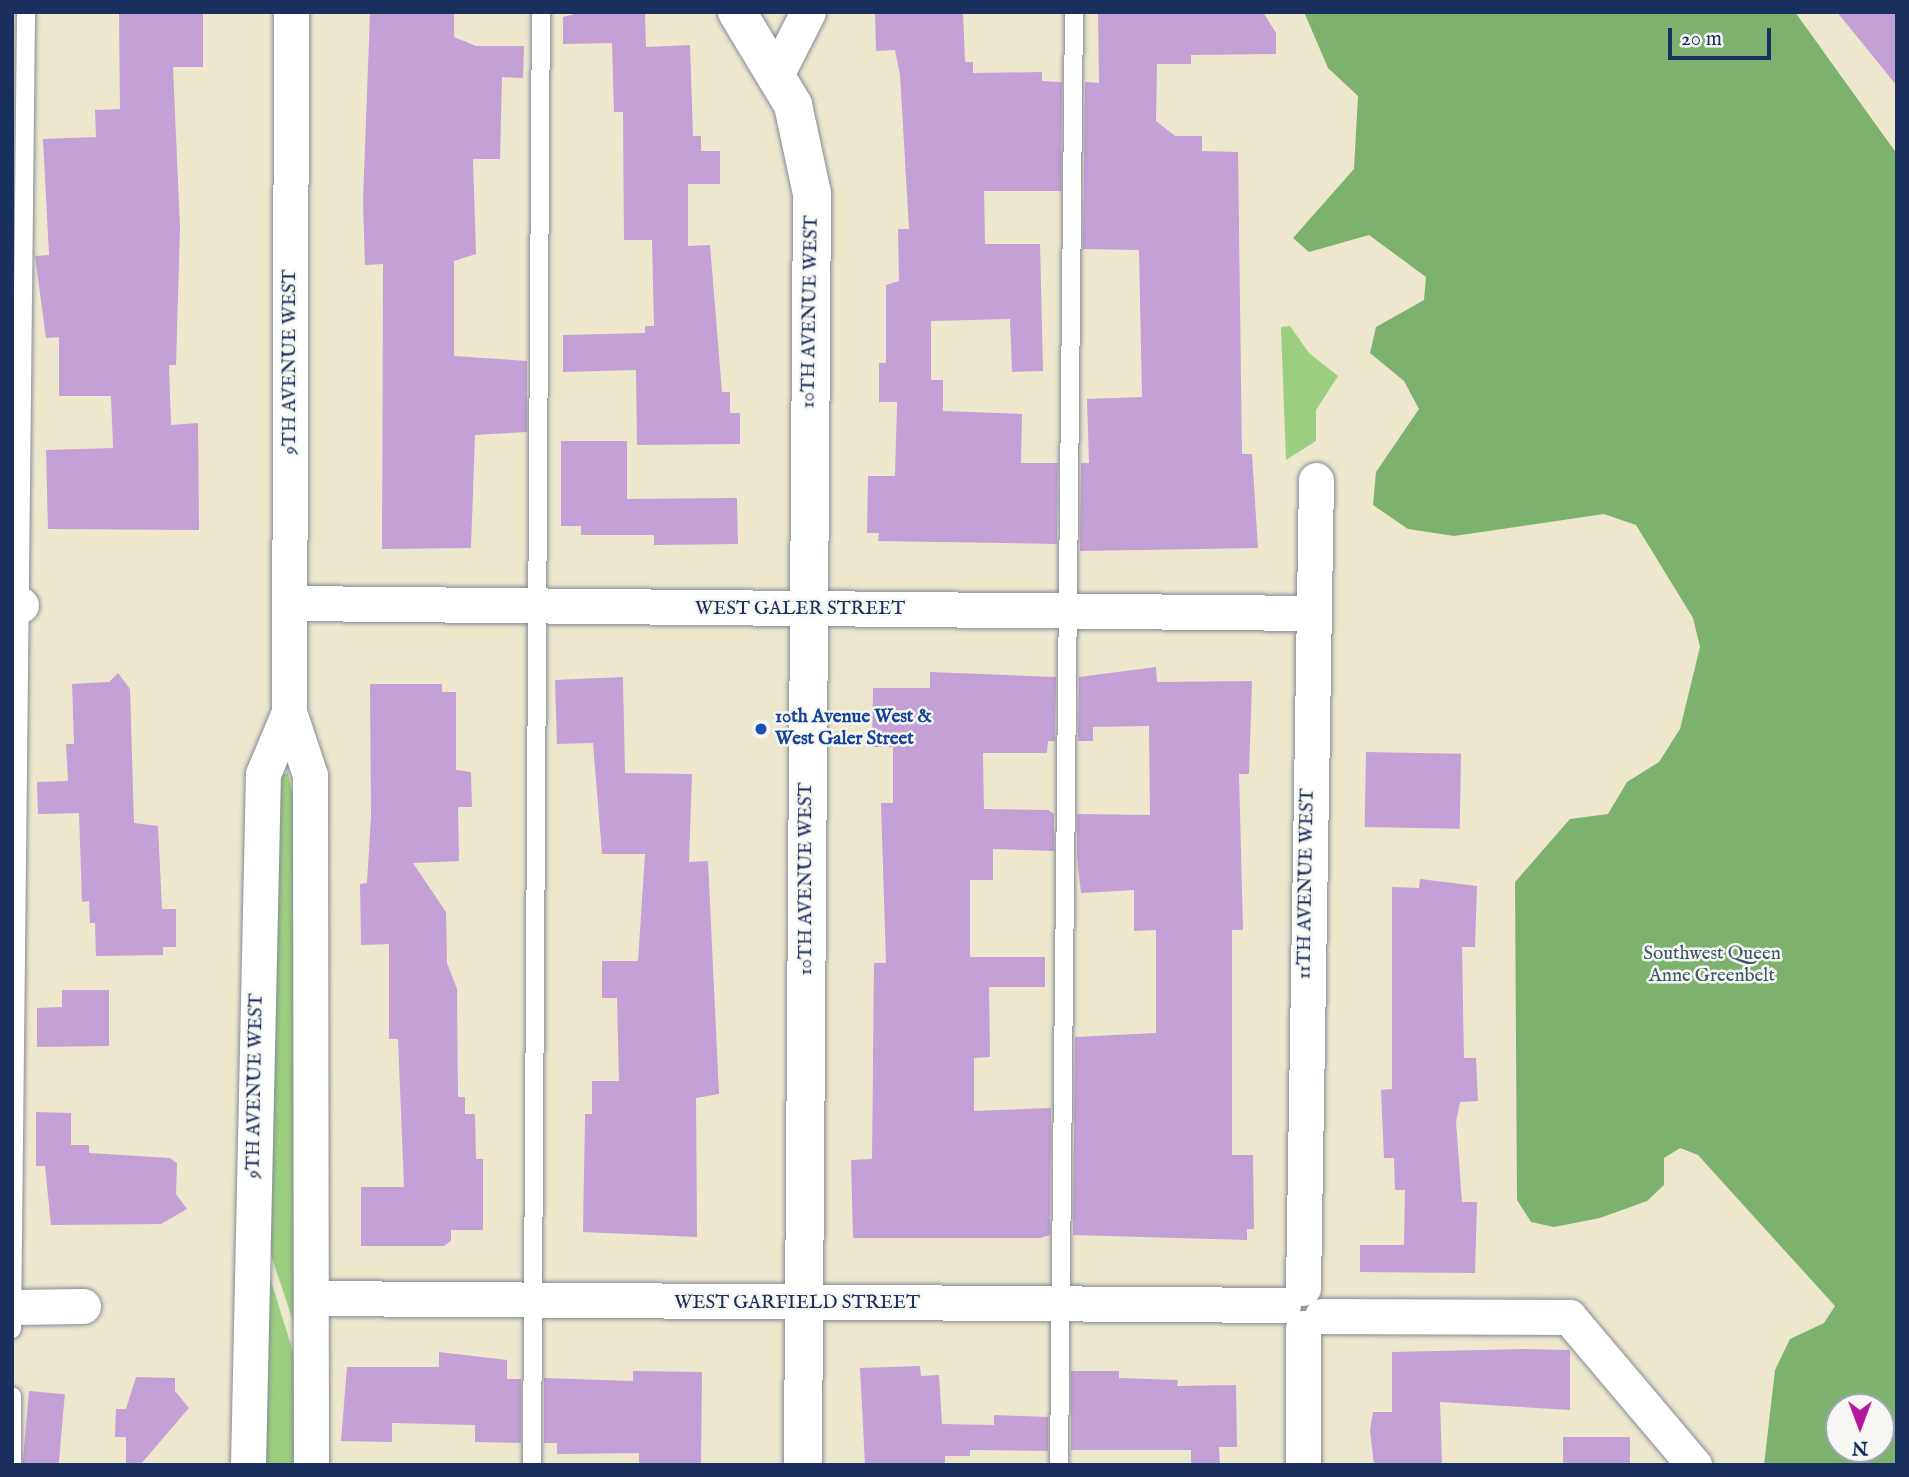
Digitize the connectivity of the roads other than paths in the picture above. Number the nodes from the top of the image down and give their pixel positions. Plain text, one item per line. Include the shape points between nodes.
1 (26, 12) edge
2 (291, 12) edge
3 (541, 12) edge
4 (737, 12) edge
5 (808, 12) edge
6 (1074, 12) edge
7 (777, 73) junction
8 (1316, 480) dead end
9 (291, 603) junction
10 (16, 605) edge
11 (534, 607) junction
12 (808, 610) junction
13 (1070, 611) junction
14 (1310, 613) junction
15 (289, 712) junction
16 (312, 1298) junction
17 (532, 1301) junction
18 (1061, 1303) junction
19 (805, 1305) junction
20 (83, 1306) dead end
21 (12, 1307) edge
22 (1303, 1309) junction
23 (12, 1329) edge
24 (12, 1396) edge
25 (12, 1465) edge
26 (248, 1465) edge
27 (311, 1465) edge
28 (532, 1465) edge
29 (803, 1465) edge
30 (1059, 1465) edge
31 (1303, 1465) edge
32 (1694, 1465) edge

1 - 10 lane
2 - 9 street, 9TH AVENUE WEST
3 - 11 lane
4 - 7 street, 10TH AVENUE WEST
5 - 7 street
6 - 13 lane
7 - 12 street, 10TH AVENUE WEST via 803,136 812,194
8 - 14 street, 11TH AVENUE WEST
9 - 11 street, WEST GALER STREET
9 - 15 street, 9TH AVENUE WEST
10 - 21 lane
11 - 12 street, WEST GALER STREET
11 - 17 lane
12 - 13 street, WEST GALER STREET
12 - 19 street, 10TH AVENUE WEST
13 - 14 street, WEST GALER STREET
13 - 18 lane
14 - 22 street, 11TH AVENUE WEST
15 - 16 street, 9TH AVENUE WEST via 310,775
15 - 26 street, 9TH AVENUE WEST via 263,774
16 - 17 street, WEST GARFIELD STREET
16 - 27 street, 9TH AVENUE WEST
17 - 19 street, WEST GARFIELD STREET
17 - 28 lane
18 - 19 street, WEST GARFIELD STREET
18 - 22 street, WEST GARFIELD STREET
18 - 30 lane
19 - 29 street, 10TH AVENUE WEST
20 - 21 street
21 - 23 lane
22 - 31 street, 11TH AVENUE WEST
22 - 32 street, WEST GARFIELD STREET via 1569,1317
24 - 25 lane

